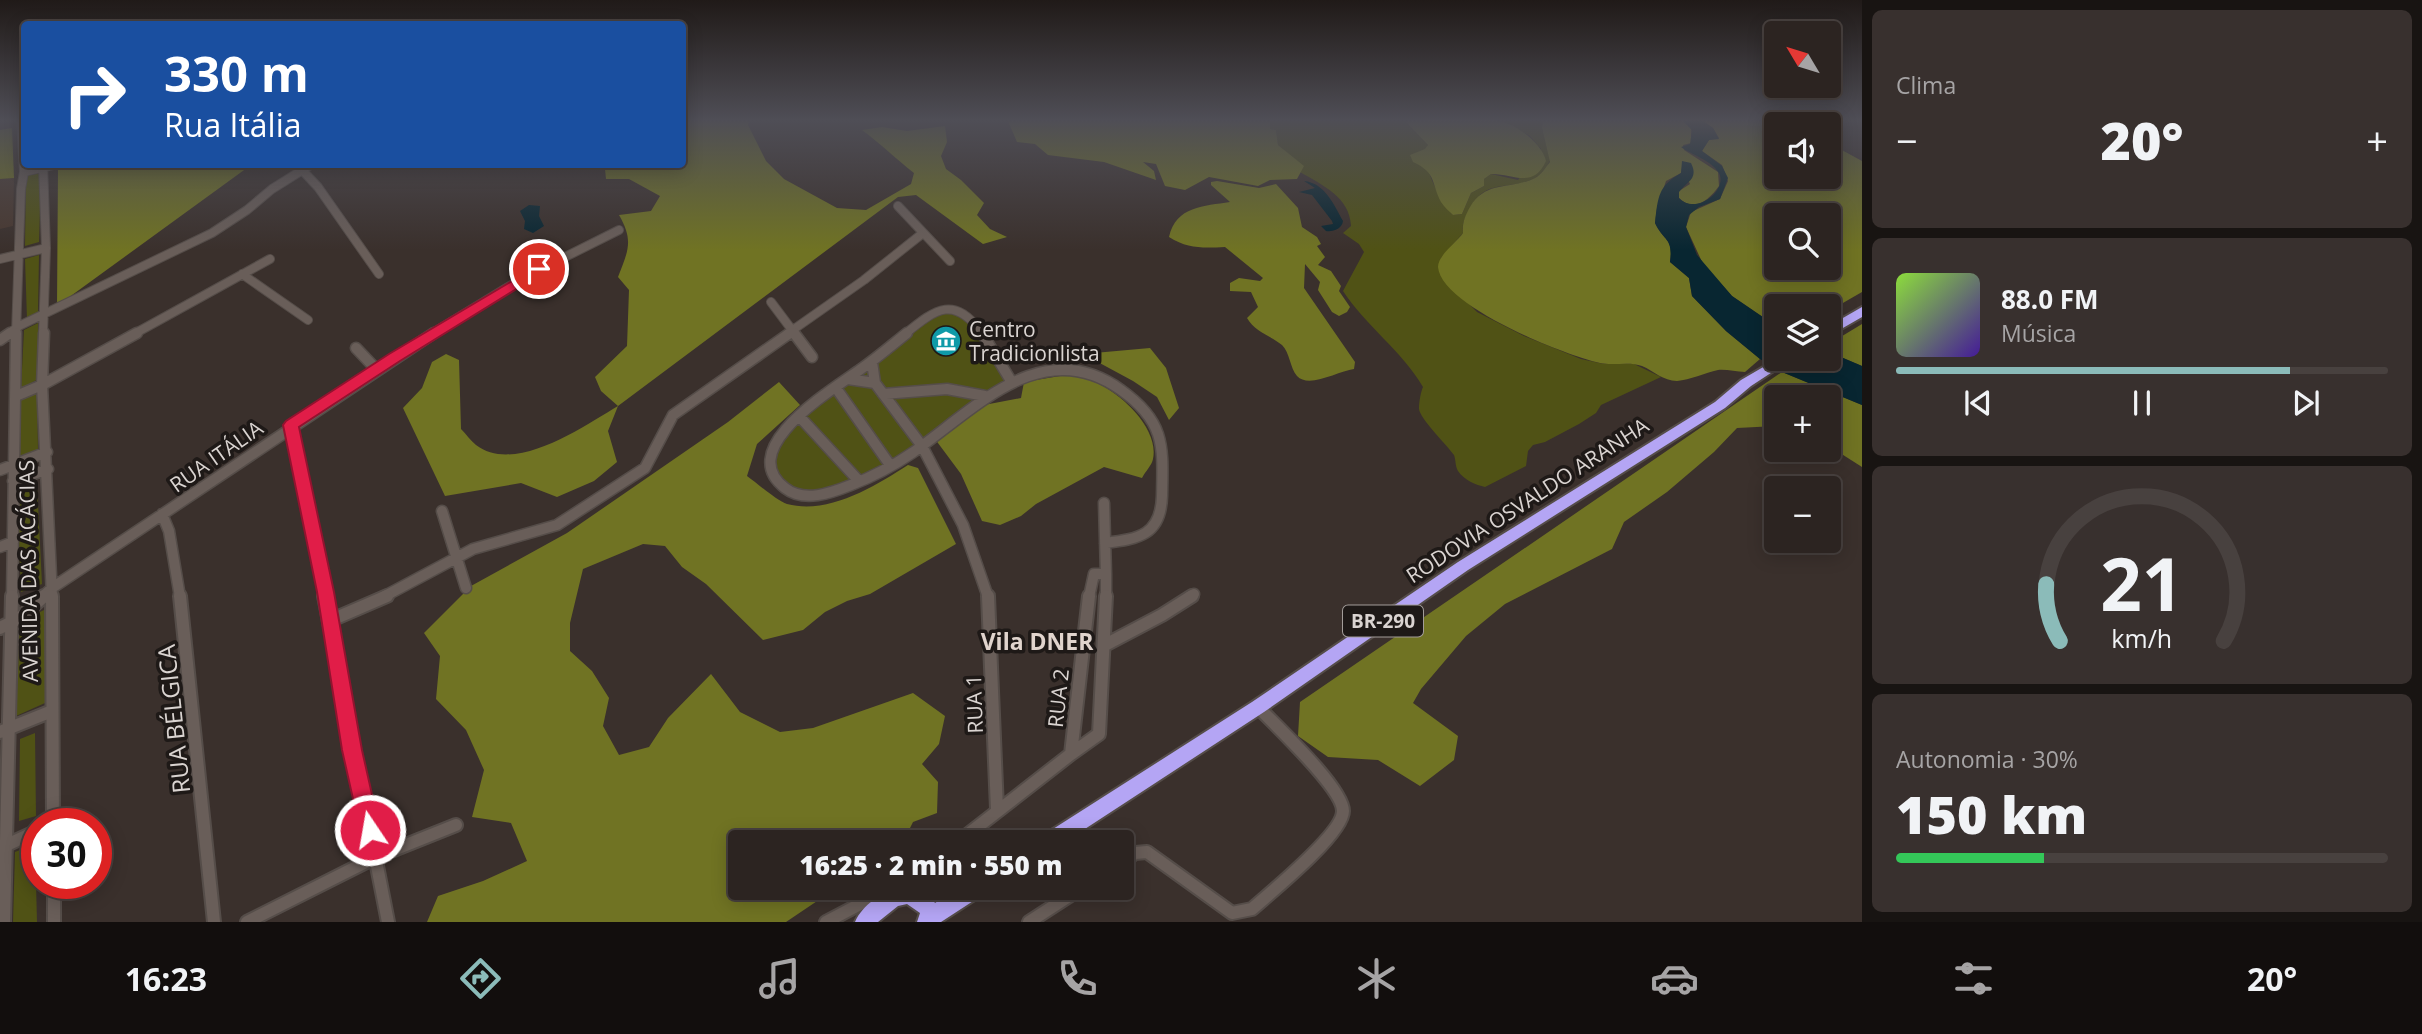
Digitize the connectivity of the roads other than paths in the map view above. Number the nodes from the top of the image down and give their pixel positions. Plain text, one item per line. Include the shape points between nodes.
1 (24, 168) edge
2 (37, 168) edge
3 (43, 168) edge
4 (305, 168) edge
5 (302, 170) junction
6 (24, 172) junction
7 (898, 205) dead end
8 (620, 230) dead end
9 (923, 233) junction
10 (46, 248) junction
11 (21, 254) junction
12 (0, 259) edge
13 (270, 259) dead end
14 (950, 261) dead end
15 (242, 274) junction
16 (379, 274) dead end
17 (771, 302) dead end
18 (1862, 311) edge
19 (39, 318) junction
20 (308, 320) dead end
21 (1841, 325) edge
22 (19, 326) junction
23 (793, 329) junction
24 (0, 340) edge
25 (356, 348) dead end
26 (812, 357) dead end
27 (872, 362) junction
28 (376, 369) junction
29 (1766, 371) edge
30 (848, 379) junction
31 (1011, 382) junction
32 (875, 383) junction
33 (42, 385) junction
34 (836, 388) junction
35 (883, 394) junction
36 (16, 396) junction
37 (985, 396) junction
38 (799, 416) junction
39 (291, 425) junction
40 (922, 446) junction
41 (47, 452) junction
42 (12, 466) junction
43 (890, 466) junction
44 (48, 469) junction
45 (0, 470) edge
46 (858, 480) junction
47 (13, 481) junction
48 (1104, 503) dead end
49 (442, 511) dead end
50 (162, 514) junction
51 (13, 542) junction
52 (1105, 543) junction
53 (0, 547) edge
54 (456, 557) junction
55 (1105, 574) junction
56 (52, 588) junction
57 (466, 589) dead end
58 (1194, 594) dead end
59 (329, 621) junction
60 (6, 626) edge
61 (1105, 645) junction
62 (1258, 707) junction
63 (52, 711) junction
64 (4, 731) edge
65 (1072, 754) junction
66 (53, 808) edge
67 (997, 809) junction
68 (456, 825) dead end
69 (972, 830) edge
70 (1067, 830) edge
71 (21, 839) edge
72 (3, 847) edge
73 (1134, 854) edge
74 (376, 857) junction
75 (54, 899) edge
76 (866, 900) edge
77 (889, 900) edge
78 (921, 900) edge
79 (958, 900) edge
80 (1063, 900) edge
81 (928, 920) edge
82 (4, 922) edge
83 (54, 922) edge
84 (214, 922) edge
85 (247, 922) edge
86 (387, 922) edge
87 (826, 922) edge
88 (865, 922) edge
89 (1029, 922) edge

1 - 6 street, AVENIDA DAS ACÁCIAS
2 - 6 street
3 - 10 street, AVENIDA DAS ACÁCIAS
4 - 5 street
5 - 16 street
5 - 19 street via 212,233
6 - 11 street, AVENIDA DAS ACÁCIAS
7 - 9 street
8 - 28 street, RUA ITÁLIA via 523,278
9 - 14 street
9 - 23 street
10 - 11 street
10 - 19 street, AVENIDA DAS ACÁCIAS
11 - 12 street
11 - 22 street, AVENIDA DAS ACÁCIAS
13 - 15 street
15 - 20 street
15 - 33 street
17 - 23 street
18 - 21 highway
19 - 22 street
19 - 33 street, AVENIDA DAS ACÁCIAS
22 - 24 street
22 - 36 street, AVENIDA DAS ACÁCIAS
23 - 26 street
23 - 54 street via 673,415 645,468 557,525
25 - 28 street
27 - 30 street
27 - 31 street via 919,322 948,308 970,318
27 - 32 street
28 - 39 street, RUA ITÁLIA
29 - 62 highway, RODOVIA OSVALDO ARANHA / BR-290 via 1726,401 1463,566
30 - 32 street
30 - 34 street
31 - 37 street
31 - 52 street via 1085,370 1130,397 1159,426 1162,513 1139,537
32 - 35 street, RUA 1
33 - 36 street
33 - 41 street, AVENIDA DAS ACÁCIAS
34 - 38 street
34 - 43 street
35 - 37 street via 960,389
35 - 40 street, RUA 1
36 - 42 street, AVENIDA DAS ACÁCIAS
37 - 40 street
38 - 46 street
38 - 46 street via 773,446 769,466 778,482 790,493 806,497 839,490
39 - 50 street, RUA ITÁLIA
39 - 59 street
40 - 43 street
40 - 67 street, RUA 1 via 963,526 988,597
41 - 42 street
41 - 44 street, AVENIDA DAS ACÁCIAS
42 - 45 street
42 - 47 street, AVENIDA DAS ACÁCIAS
43 - 46 street
44 - 47 street
44 - 56 street, AVENIDA DAS ACÁCIAS
47 - 51 street, AVENIDA DAS ACÁCIAS
48 - 52 street, RUA 2
49 - 54 street
50 - 56 street, RUA ITÁLIA
50 - 84 street, RUA BÉLGICA via 181,602
51 - 53 street
51 - 60 street, AVENIDA DAS ACÁCIAS
52 - 55 street, RUA 2
54 - 57 street
54 - 59 street
55 - 61 street, RUA 2
55 - 65 street, RUA 2 via 1094,575 1091,581
56 - 60 street, RUA ITÁLIA
56 - 63 street, AVENIDA DAS ACÁCIAS
58 - 61 street
59 - 74 street
60 - 64 street, AVENIDA DAS ACÁCIAS
61 - 65 street, RUA 2 via 1098,734
62 - 70 highway, RODOVIA OSVALDO ARANHA / BR-290
62 - 73 street via 1339,798 1341,821 1324,844 1242,913 1232,913 1147,852
63 - 64 street
63 - 66 street, AVENIDA DAS ACÁCIAS
64 - 72 street, AVENIDA DAS ACÁCIAS
65 - 67 street, RUA 2
67 - 69 street, RUA 2
68 - 74 street
71 - 72 street
72 - 82 street, AVENIDA DAS ACÁCIAS
74 - 85 street
74 - 86 street
75 - 83 street
76 - 87 street
77 - 88 highway
78 - 81 highway
79 - 81 highway
80 - 89 street

